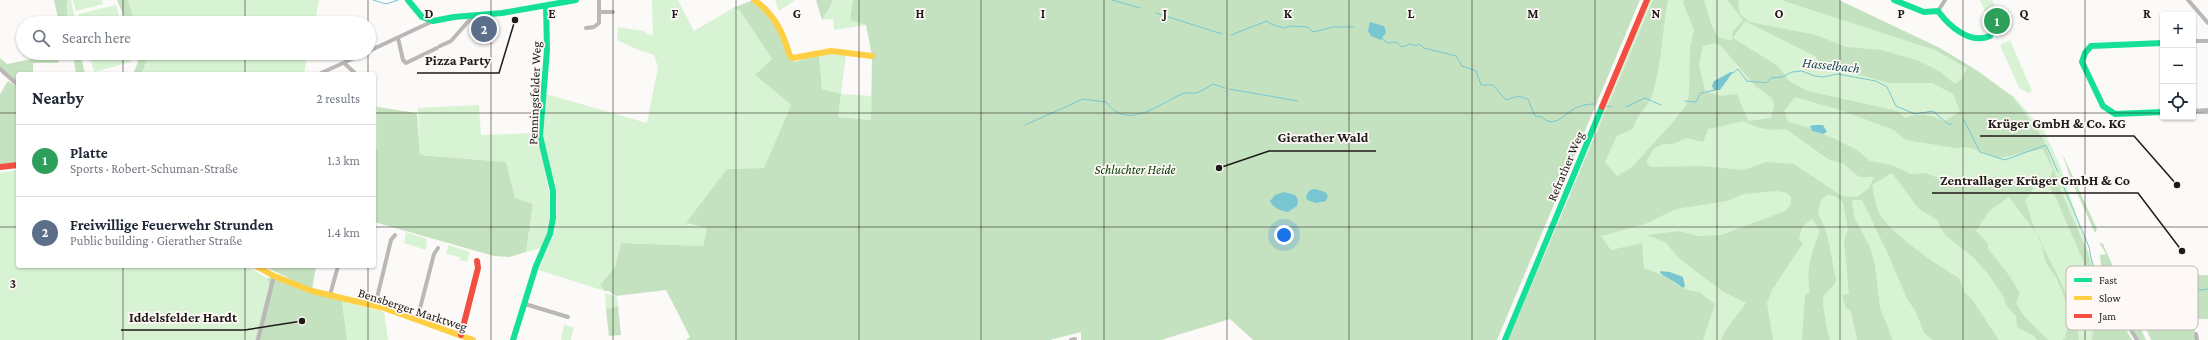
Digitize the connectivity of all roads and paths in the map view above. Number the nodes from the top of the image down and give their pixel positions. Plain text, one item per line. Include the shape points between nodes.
1 (408, 0) edge
2 (576, 0) edge
3 (599, 0) edge
4 (754, 0) edge
5 (1647, 0) edge
6 (1894, 0) edge
7 (1945, 0) edge
8 (2188, 0) edge
9 (546, 3) edge
10 (1938, 11) junction
11 (599, 12) junction
12 (613, 12) dead end
13 (473, 16) junction
14 (433, 21) junction
15 (2208, 23) edge
16 (586, 28) dead end
17 (1990, 36) dead end
18 (398, 38) junction
19 (2196, 41) edge
20 (2208, 41) edge
21 (2160, 43) edge
22 (376, 48) edge
23 (872, 56) dead end
24 (350, 60) edge
25 (344, 63) junction
26 (0, 69) edge
27 (324, 72) edge
28 (354, 72) edge
29 (16, 83) edge
30 (2208, 110) edge
31 (2196, 111) edge
32 (2160, 112) edge
33 (16, 165) edge
34 (0, 168) edge
35 (395, 235) dead end
36 (438, 248) dead end
37 (477, 260) dead end
38 (260, 268) edge
39 (337, 268) edge
40 (274, 276) junction
41 (330, 296) junction
42 (524, 304) junction
43 (375, 306) junction
44 (568, 317) dead end
45 (417, 320) junction
46 (2131, 330) edge
47 (2196, 334) dead end
48 (461, 335) junction
49 (258, 340) edge
50 (473, 340) edge
51 (513, 340) edge
52 (1505, 340) edge
53 (2137, 340) edge
54 (2197, 340) edge

1 - 14 street via 422,17
2 - 9 street
3 - 11 street
4 - 23 street via 773,15 793,58 831,51
5 - 52 street, Refrather Weg
6 - 10 street via 1924,12
7 - 10 street
8 - 15 street
9 - 13 street
9 - 42 street, Penningsfelder Weg via 547,50 540,136 553,191 553,218 550,234
10 - 17 street via 1956,32 1985,38
11 - 12 street
11 - 16 street via 599,23
13 - 14 street via 454,16
13 - 18 street via 451,41 406,63
14 - 18 street
18 - 22 street
19 - 20 street
21 - 32 street via 2091,46 2082,62 2103,106 2108,111 2115,114
24 - 25 street
25 - 27 street
25 - 28 street
26 - 29 street
30 - 31 street
33 - 34 street
35 - 43 street via 391,240
36 - 45 street via 434,254
37 - 48 street via 478,268
38 - 40 street, Bensberger Marktweg
39 - 41 street
40 - 41 street, Bensberger Marktweg
40 - 49 street
41 - 43 street, Bensberger Marktweg
42 - 44 street
42 - 51 street, Penningsfelder Weg
43 - 45 street, Bensberger Marktweg
45 - 48 street, Bensberger Marktweg
46 - 53 street
47 - 54 street
48 - 50 street, Bensberger Marktweg

